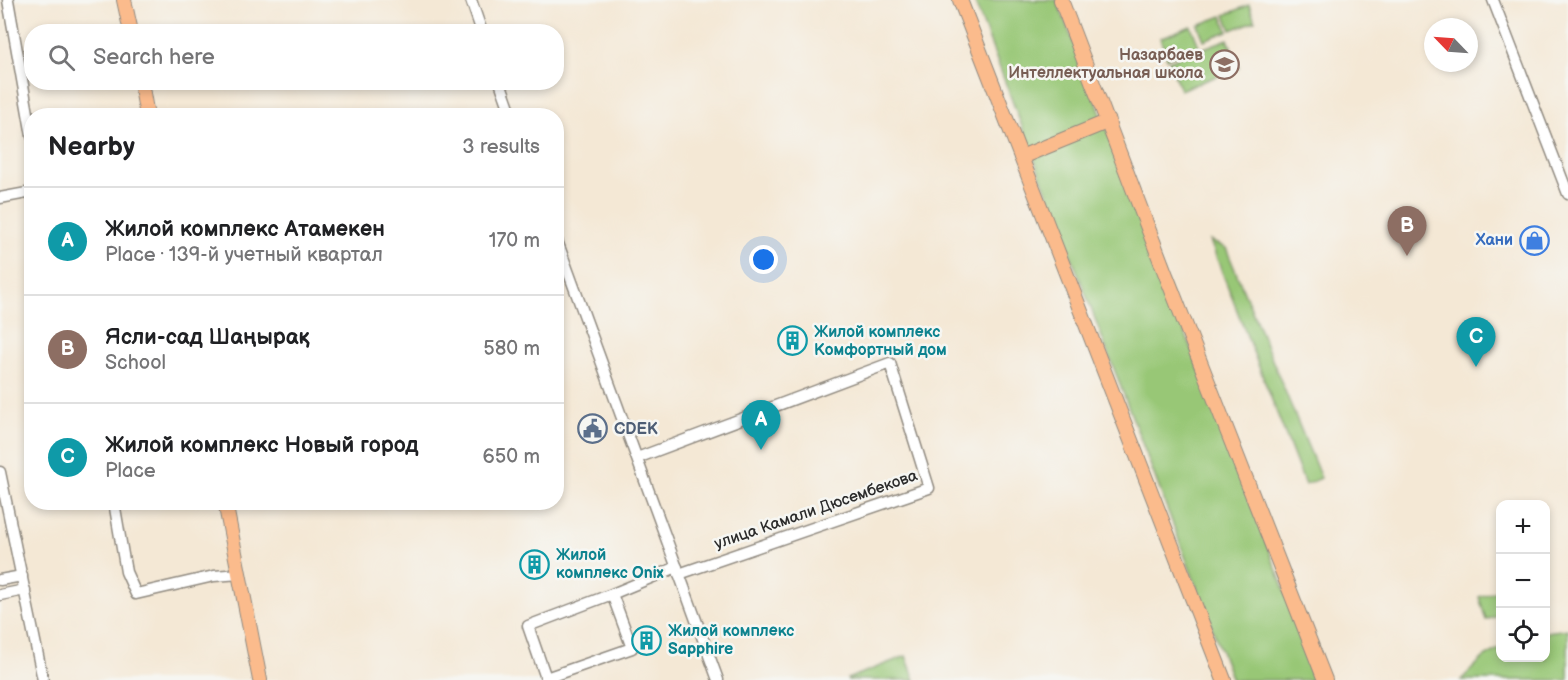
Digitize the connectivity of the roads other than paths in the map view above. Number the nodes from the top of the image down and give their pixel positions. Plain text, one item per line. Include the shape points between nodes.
1 (8, 0) edge
2 (124, 0) edge
3 (471, 0) edge
4 (960, 0) edge
5 (1061, 0) edge
6 (1493, 0) edge
7 (5, 13) edge
8 (129, 24) edge
9 (479, 24) edge
10 (142, 90) edge
11 (503, 90) edge
12 (26, 108) edge
13 (146, 108) edge
14 (509, 108) edge
15 (1109, 121) junction
16 (1021, 157) junction
17 (24, 194) edge
18 (1568, 194) edge
19 (0, 198) edge
20 (564, 260) edge
21 (637, 458) junction
22 (0, 472) edge
23 (115, 510) edge
24 (227, 510) edge
25 (678, 570) junction
26 (240, 574) junction
27 (22, 576) junction
28 (0, 580) edge
29 (25, 590) junction
30 (612, 594) junction
31 (0, 595) edge
32 (43, 680) edge
33 (260, 680) edge
34 (718, 680) edge
35 (1224, 680) edge
36 (1325, 680) edge

1 - 7 street
2 - 8 main road
3 - 9 street
4 - 16 main road
5 - 15 main road
6 - 18 street
7 - 12 street
10 - 13 main road
11 - 14 street
15 - 16 main road
15 - 36 main road
16 - 35 main road
17 - 19 street
20 - 21 street
21 - 25 street
21 - 25 street, улица Камали Дюсембекова via 890,363 929,488
22 - 27 street
23 - 26 street via 126,572 136,594
24 - 26 main road
25 - 30 street
25 - 34 street
26 - 33 main road
27 - 28 street
27 - 29 street
29 - 31 street
29 - 32 street
30 - 30 street via 528,627 546,678 632,648

